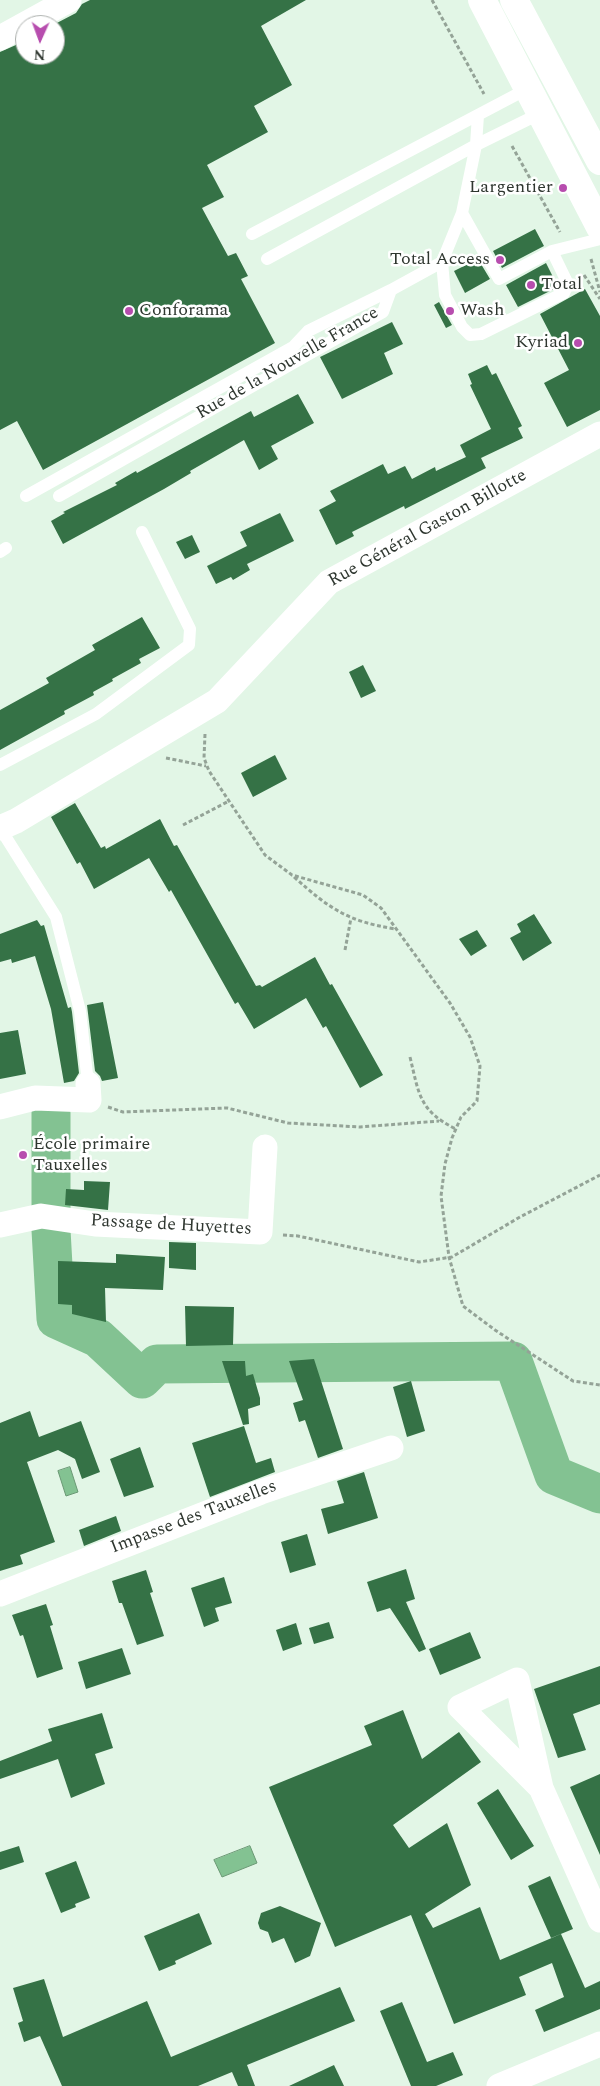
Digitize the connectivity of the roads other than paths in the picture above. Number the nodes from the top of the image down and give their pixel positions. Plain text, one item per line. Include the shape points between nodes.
1 (69, 0) edge
2 (482, 0) edge
3 (514, 0) edge
4 (0, 38) edge
5 (529, 88) junction
6 (541, 113) junction
7 (478, 115) junction
8 (476, 145) junction
9 (600, 161) edge
10 (462, 213) junction
11 (252, 234) dead end
12 (592, 235) edge
13 (600, 239) edge
14 (552, 251) junction
15 (267, 259) dead end
16 (442, 262) junction
17 (391, 290) junction
18 (600, 434) edge
19 (26, 496) dead end
20 (59, 496) dead end
21 (142, 532) dead end
22 (0, 765) edge
23 (0, 828) edge
24 (88, 1092) joint
25 (0, 1107) edge
26 (265, 1147) dead end
27 (0, 1224) edge
28 (391, 1448) dead end
29 (0, 1594) edge
30 (541, 1788) dead end
31 (600, 1920) edge
32 (600, 2044) edge
33 (499, 2086) edge

1 - 4 street
2 - 5 main road
3 - 9 main road
5 - 6 main road
5 - 7 lane
6 - 8 lane
6 - 12 main road
7 - 8 lane
7 - 11 lane
8 - 10 lane
8 - 15 lane
10 - 14 lane via 498,279
10 - 16 lane
12 - 13 lane
12 - 14 lane
14 - 16 lane via 568,284 564,293 482,334 470,335 462,327 444,295
16 - 17 lane, Rue de la Nouvelle France
17 - 19 lane via 308,331 293,347
17 - 20 lane, Rue de la Nouvelle France via 383,312
18 - 23 street, Rue Général Gaston Billotte via 329,582 217,701
21 - 22 lane via 190,629 189,645 96,714
23 - 24 lane via 56,917 80,1011
24 - 25 street via 35,1098
26 - 27 street, Passage de Huyettes via 260,1232 95,1224 50,1217
28 - 29 street, Impasse des Tauxelles via 260,1492
30 - 31 street
32 - 33 street

